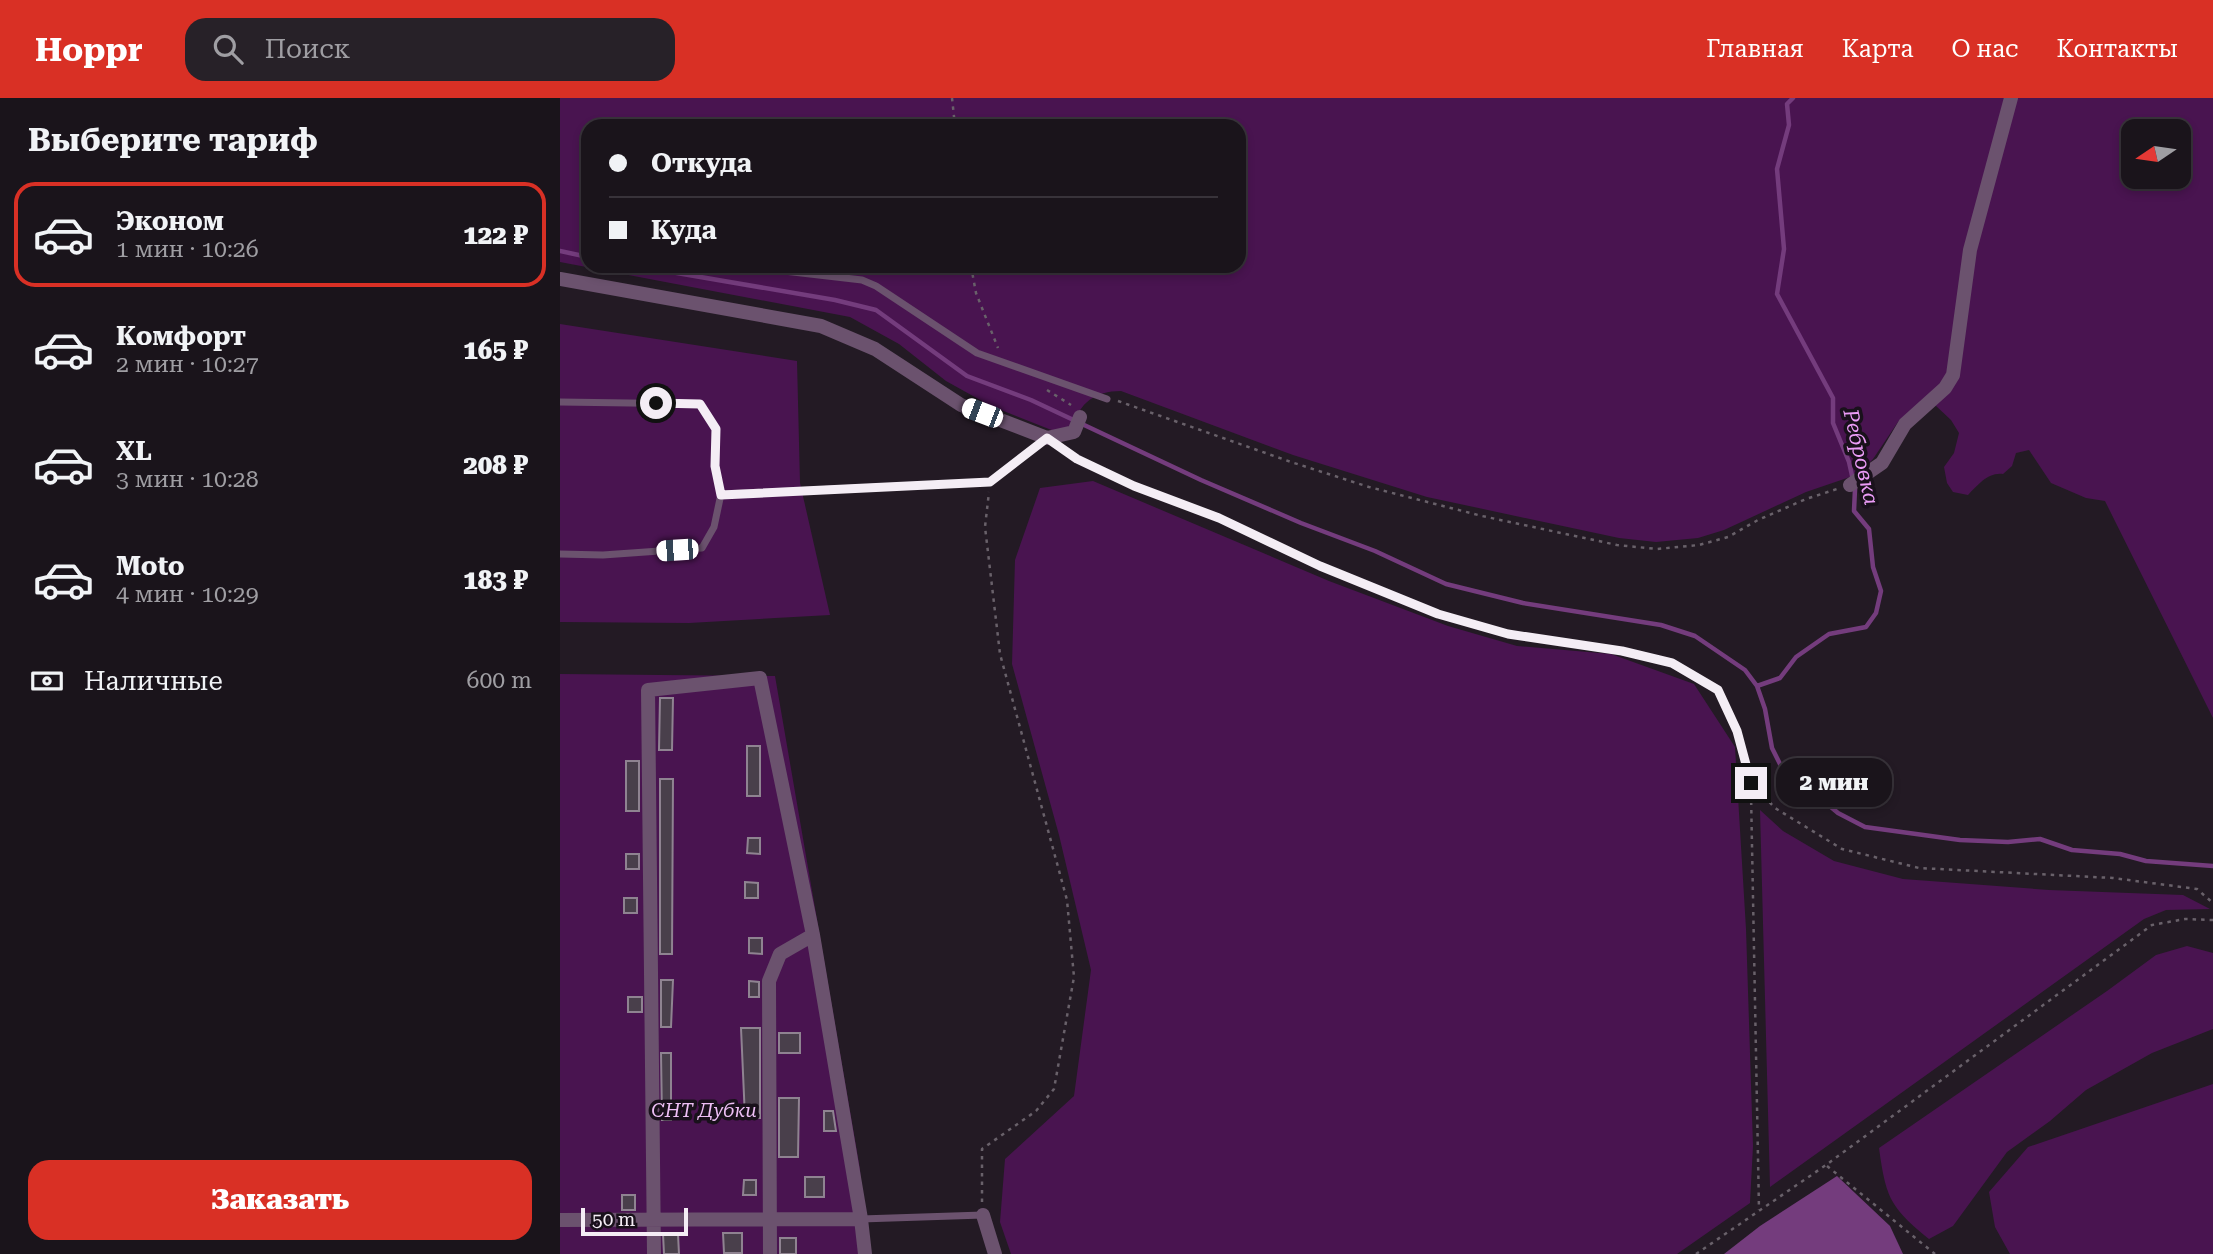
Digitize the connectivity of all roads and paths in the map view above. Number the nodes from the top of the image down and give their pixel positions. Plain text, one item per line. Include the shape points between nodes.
1 (952, 98) edge
2 (2011, 98) edge
3 (954, 119) edge
4 (797, 273) edge
5 (972, 273) edge
6 (560, 279) edge
7 (1009, 365) junction
8 (1041, 386) dead end
9 (1107, 399) joint
10 (560, 402) edge
11 (1080, 417) joint
12 (1047, 438) junction
13 (990, 482) junction
14 (1850, 485) joint
15 (721, 495) junction
16 (560, 554) edge
17 (1751, 783) junction
18 (2213, 903) edge
19 (2213, 920) edge
20 (813, 935) junction
21 (1826, 1165) junction
22 (1759, 1212) junction
23 (983, 1215) junction
24 (861, 1219) junction
25 (560, 1220) edge
26 (770, 1220) junction
27 (654, 1221) junction
28 (654, 1254) edge
29 (770, 1254) edge
30 (865, 1254) edge
31 (995, 1254) edge
32 (1696, 1254) edge
33 (1935, 1254) edge

1 - 3 path
2 - 14 street via 1969,250 1953,375 1905,424 1882,463
4 - 7 lane via 876,286 977,353
5 - 7 path via 994,342
6 - 12 street via 821,326 875,349 961,405
7 - 9 lane
8 - 11 path via 1070,404
9 - 14 path via 1425,503 1617,545 1657,549 1699,545 1728,537 1805,499
10 - 15 lane via 700,404 716,429 715,466
11 - 12 street via 1074,432
12 - 13 lane
12 - 17 lane via 1077,459 1134,486 1438,614 1508,634 1672,663 1718,690 1737,731
13 - 15 lane
13 - 23 path via 985,527 1000,654 1067,900 1074,977 1054,1089 1036,1111 982,1149
15 - 16 lane via 702,548
17 - 18 path via 1775,808 1842,849 1919,867 2113,878 2197,889
17 - 22 path
19 - 21 path via 2152,925
20 - 24 street
20 - 26 street via 780,954 769,981
20 - 27 street via 760,678 648,690
21 - 22 path
21 - 33 path
22 - 32 path
23 - 24 lane
23 - 31 street
24 - 26 street
24 - 30 street
25 - 27 street
26 - 27 street
26 - 29 street
27 - 28 street

